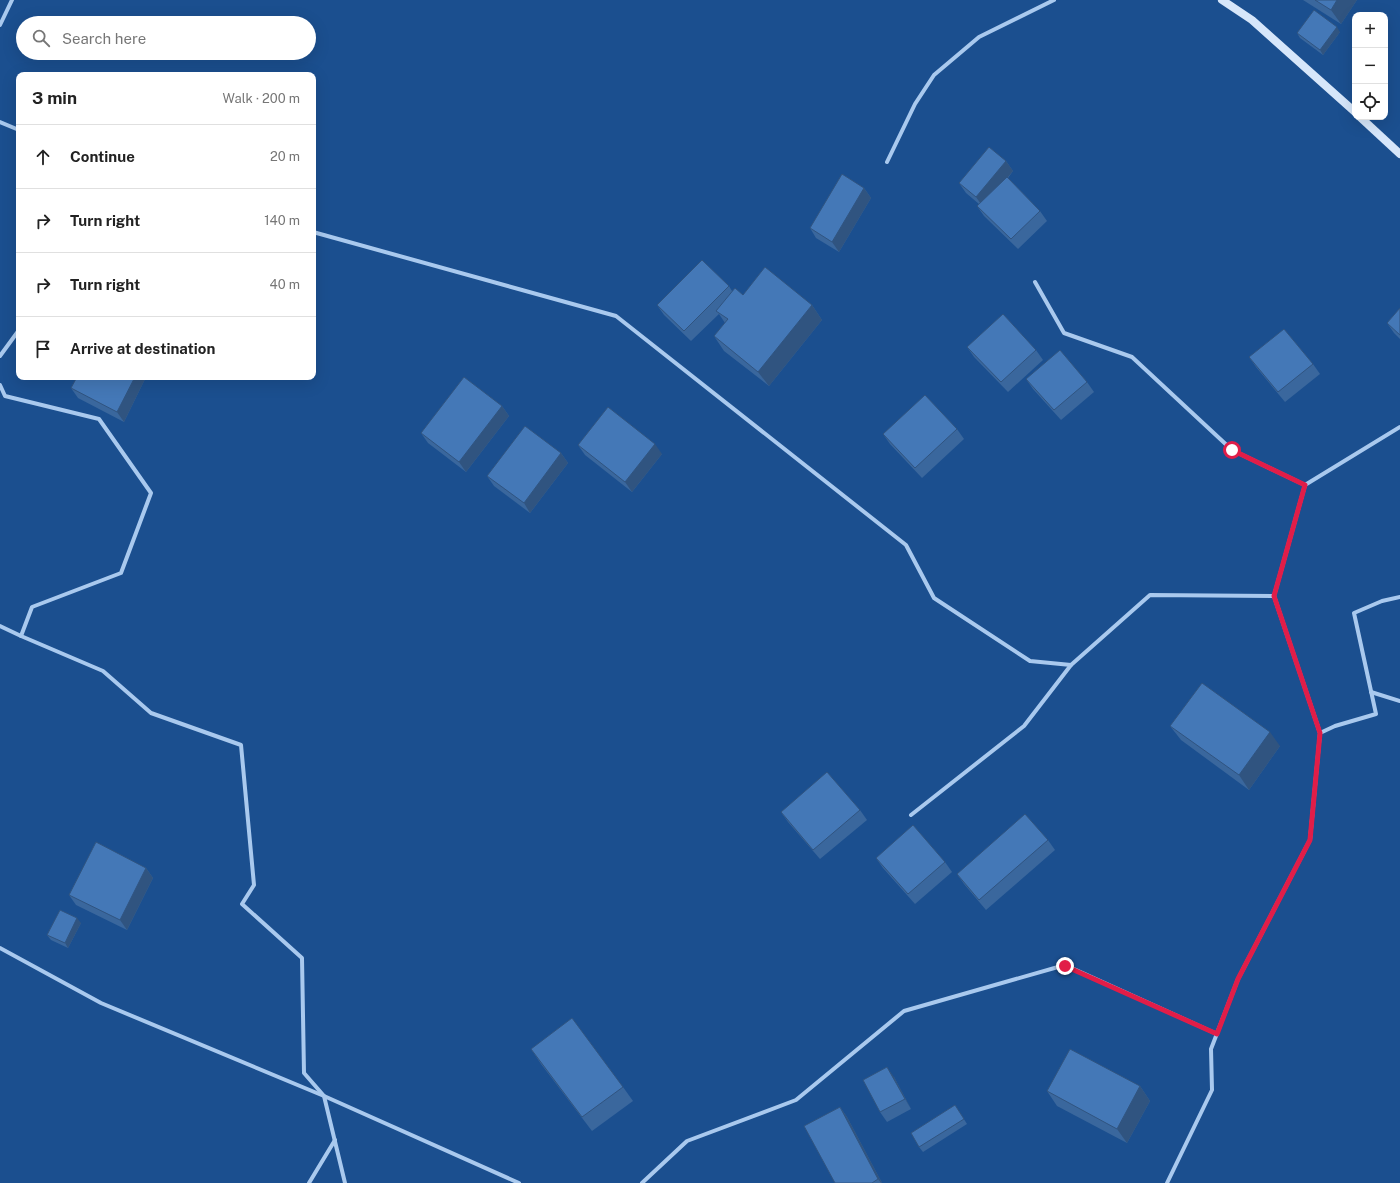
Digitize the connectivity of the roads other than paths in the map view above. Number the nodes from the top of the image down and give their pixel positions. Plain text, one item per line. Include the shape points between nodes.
1 (12, 0) edge
2 (1054, 0) edge
3 (1222, 0) edge
4 (0, 24) edge
5 (1352, 109) edge
6 (1363, 120) edge
7 (0, 122) edge
8 (16, 129) edge
9 (1400, 154) edge
10 (887, 162) dead end
11 (316, 233) edge
12 (1035, 282) dead end
13 (16, 334) edge
14 (0, 356) edge
15 (0, 385) edge
16 (1400, 426) edge
17 (1305, 485) junction
18 (1274, 596) junction
19 (1400, 597) edge
20 (0, 626) edge
21 (21, 636) junction
22 (1071, 665) junction
23 (1371, 692) junction
24 (1400, 701) edge
25 (1320, 733) junction
26 (911, 815) dead end
27 (0, 948) edge
28 (1217, 1034) junction
29 (324, 1096) junction
30 (335, 1140) junction
31 (308, 1183) edge
32 (346, 1183) edge
33 (519, 1183) edge
34 (642, 1183) edge
35 (1167, 1183) edge

1 - 4 street
2 - 10 street via 979,37 934,76 915,104
3 - 5 street via 1252,20
6 - 9 street
7 - 8 street
11 - 22 street via 616,316 906,545 934,598 1030,662
12 - 17 street via 1064,333 1132,357 1232,450
13 - 14 street
15 - 21 street via 5,396 99,419 151,493 121,573 32,607
16 - 17 street
17 - 18 street
18 - 22 street via 1150,595
18 - 25 street
19 - 23 street via 1382,601 1354,614
20 - 21 street
21 - 29 street via 103,672 151,713 241,745 254,885 242,904 302,958 304,1073
22 - 26 street via 1024,726
23 - 24 street
23 - 25 street via 1376,714
25 - 28 street via 1310,840 1238,979
27 - 29 street via 101,1003
28 - 34 street via 1065,966 904,1012 796,1100 687,1141
28 - 35 street via 1211,1049 1212,1090
29 - 30 street
29 - 33 street
30 - 31 street
30 - 32 street

